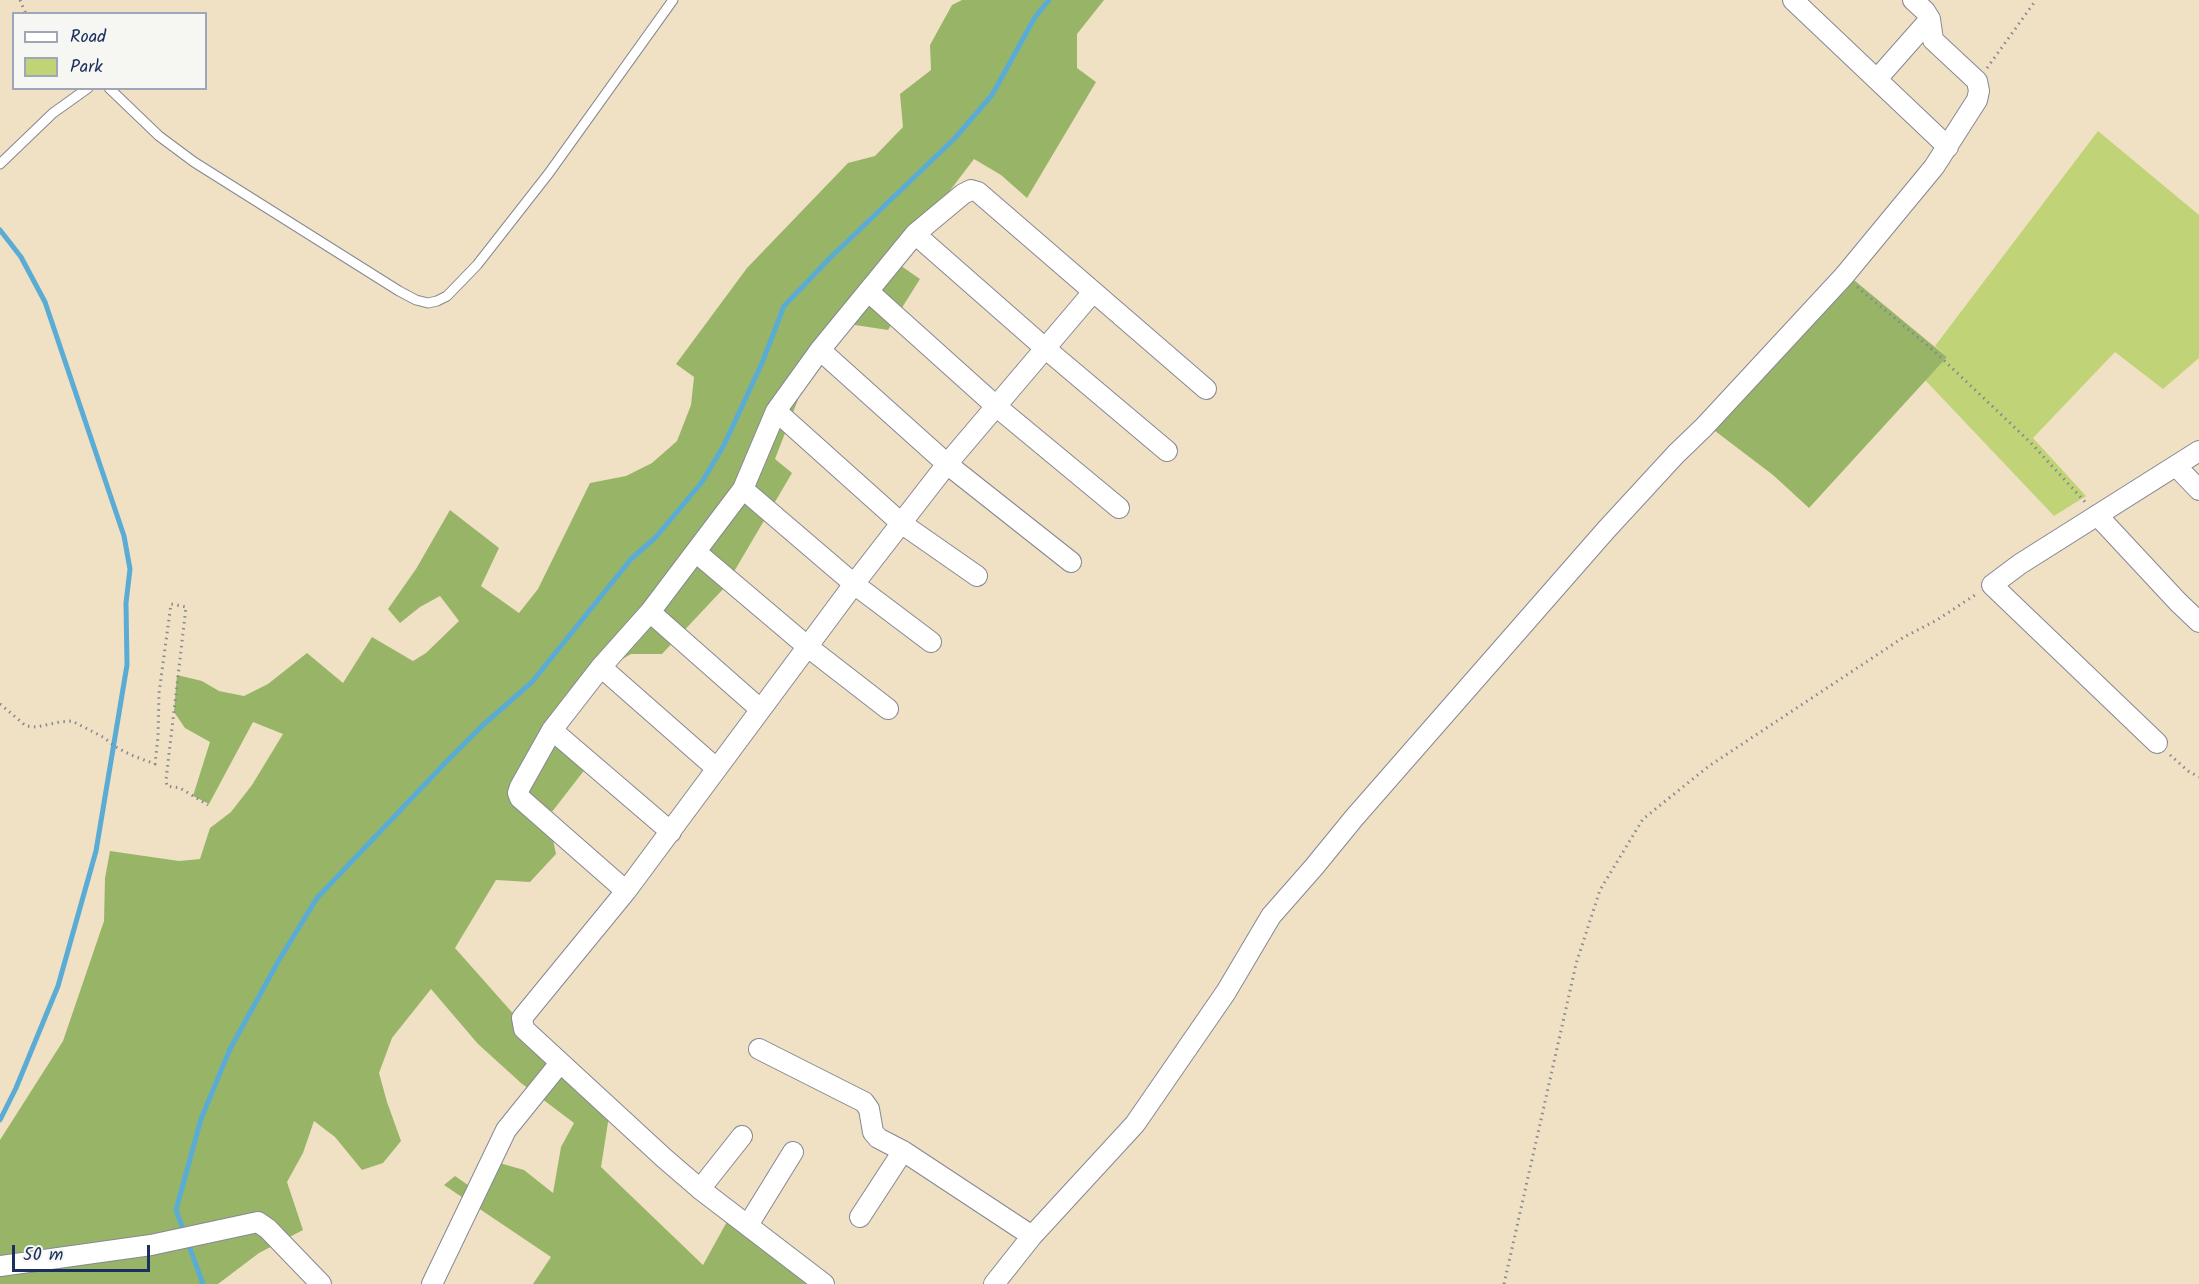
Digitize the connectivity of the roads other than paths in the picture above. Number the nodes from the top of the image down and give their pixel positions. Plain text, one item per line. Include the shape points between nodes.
1 (673, 0) edge
2 (1793, 0) edge
3 (1913, 0) edge
4 (1930, 19) junction
5 (1877, 79) junction
6 (85, 90) edge
7 (111, 90) edge
8 (1948, 147) junction
9 (0, 164) edge
10 (915, 234) junction
11 (869, 292) junction
12 (1093, 292) junction
13 (1046, 349) junction
14 (820, 350) junction
15 (1206, 388) dead end
16 (997, 407) junction
17 (776, 411) junction
18 (1167, 451) dead end
19 (2199, 451) edge
20 (947, 465) junction
21 (2176, 466) junction
22 (743, 489) junction
23 (2199, 490) edge
24 (1119, 508) dead end
25 (2097, 515) junction
26 (901, 523) junction
27 (697, 553) junction
28 (1071, 562) dead end
29 (977, 576) dead end
30 (854, 584) junction
31 (650, 612) junction
32 (2199, 622) edge
33 (931, 642) dead end
34 (808, 647) junction
35 (601, 667) junction
36 (760, 709) junction
37 (888, 709) dead end
38 (552, 730) junction
39 (2157, 743) road end
40 (716, 768) junction
41 (671, 832) junction
42 (626, 891) junction
43 (759, 1049) dead end
44 (560, 1063) junction
45 (742, 1136) dead end
46 (793, 1152) dead end
47 (903, 1152) junction
48 (700, 1190) junction
49 (860, 1217) dead end
50 (748, 1225) junction
51 (1032, 1236) junction
52 (0, 1266) edge
53 (321, 1284) edge
54 (432, 1284) edge
55 (824, 1284) edge
56 (994, 1284) edge

1 - 7 lane via 549,173 477,265 447,296 429,303 399,291 194,162 159,136
2 - 5 street
3 - 4 street
4 - 5 street
4 - 8 street via 1933,40 1977,81 1979,91
5 - 8 street
6 - 9 lane via 53,113
8 - 51 street via 1844,276 1606,530 1353,818 1271,916 1226,992 1135,1124
10 - 11 street
10 - 12 street via 971,190
10 - 13 street
11 - 14 street
11 - 16 street
12 - 13 street
12 - 15 street
13 - 16 street
13 - 18 street
14 - 17 street
14 - 20 street
16 - 20 street
16 - 24 street
17 - 22 street
17 - 26 street
19 - 21 street
20 - 26 street
20 - 28 street
21 - 23 street
21 - 25 street
22 - 27 street
22 - 30 street
25 - 32 street
25 - 39 street via 1992,585
26 - 29 street
26 - 30 street
27 - 31 street
27 - 34 street
30 - 33 street
30 - 34 street
31 - 35 street
31 - 36 street
34 - 36 street
34 - 37 street
35 - 38 street
35 - 40 street
36 - 40 street
38 - 41 street
38 - 42 street via 518,796
40 - 41 street
41 - 42 street
42 - 44 street via 522,1018 524,1029
43 - 47 street via 864,1102 873,1132
44 - 48 street
44 - 54 street via 506,1130
45 - 48 street
46 - 50 street
47 - 49 street
47 - 51 street
48 - 50 street
50 - 55 street
51 - 56 street
52 - 53 street via 151,1245 258,1222

